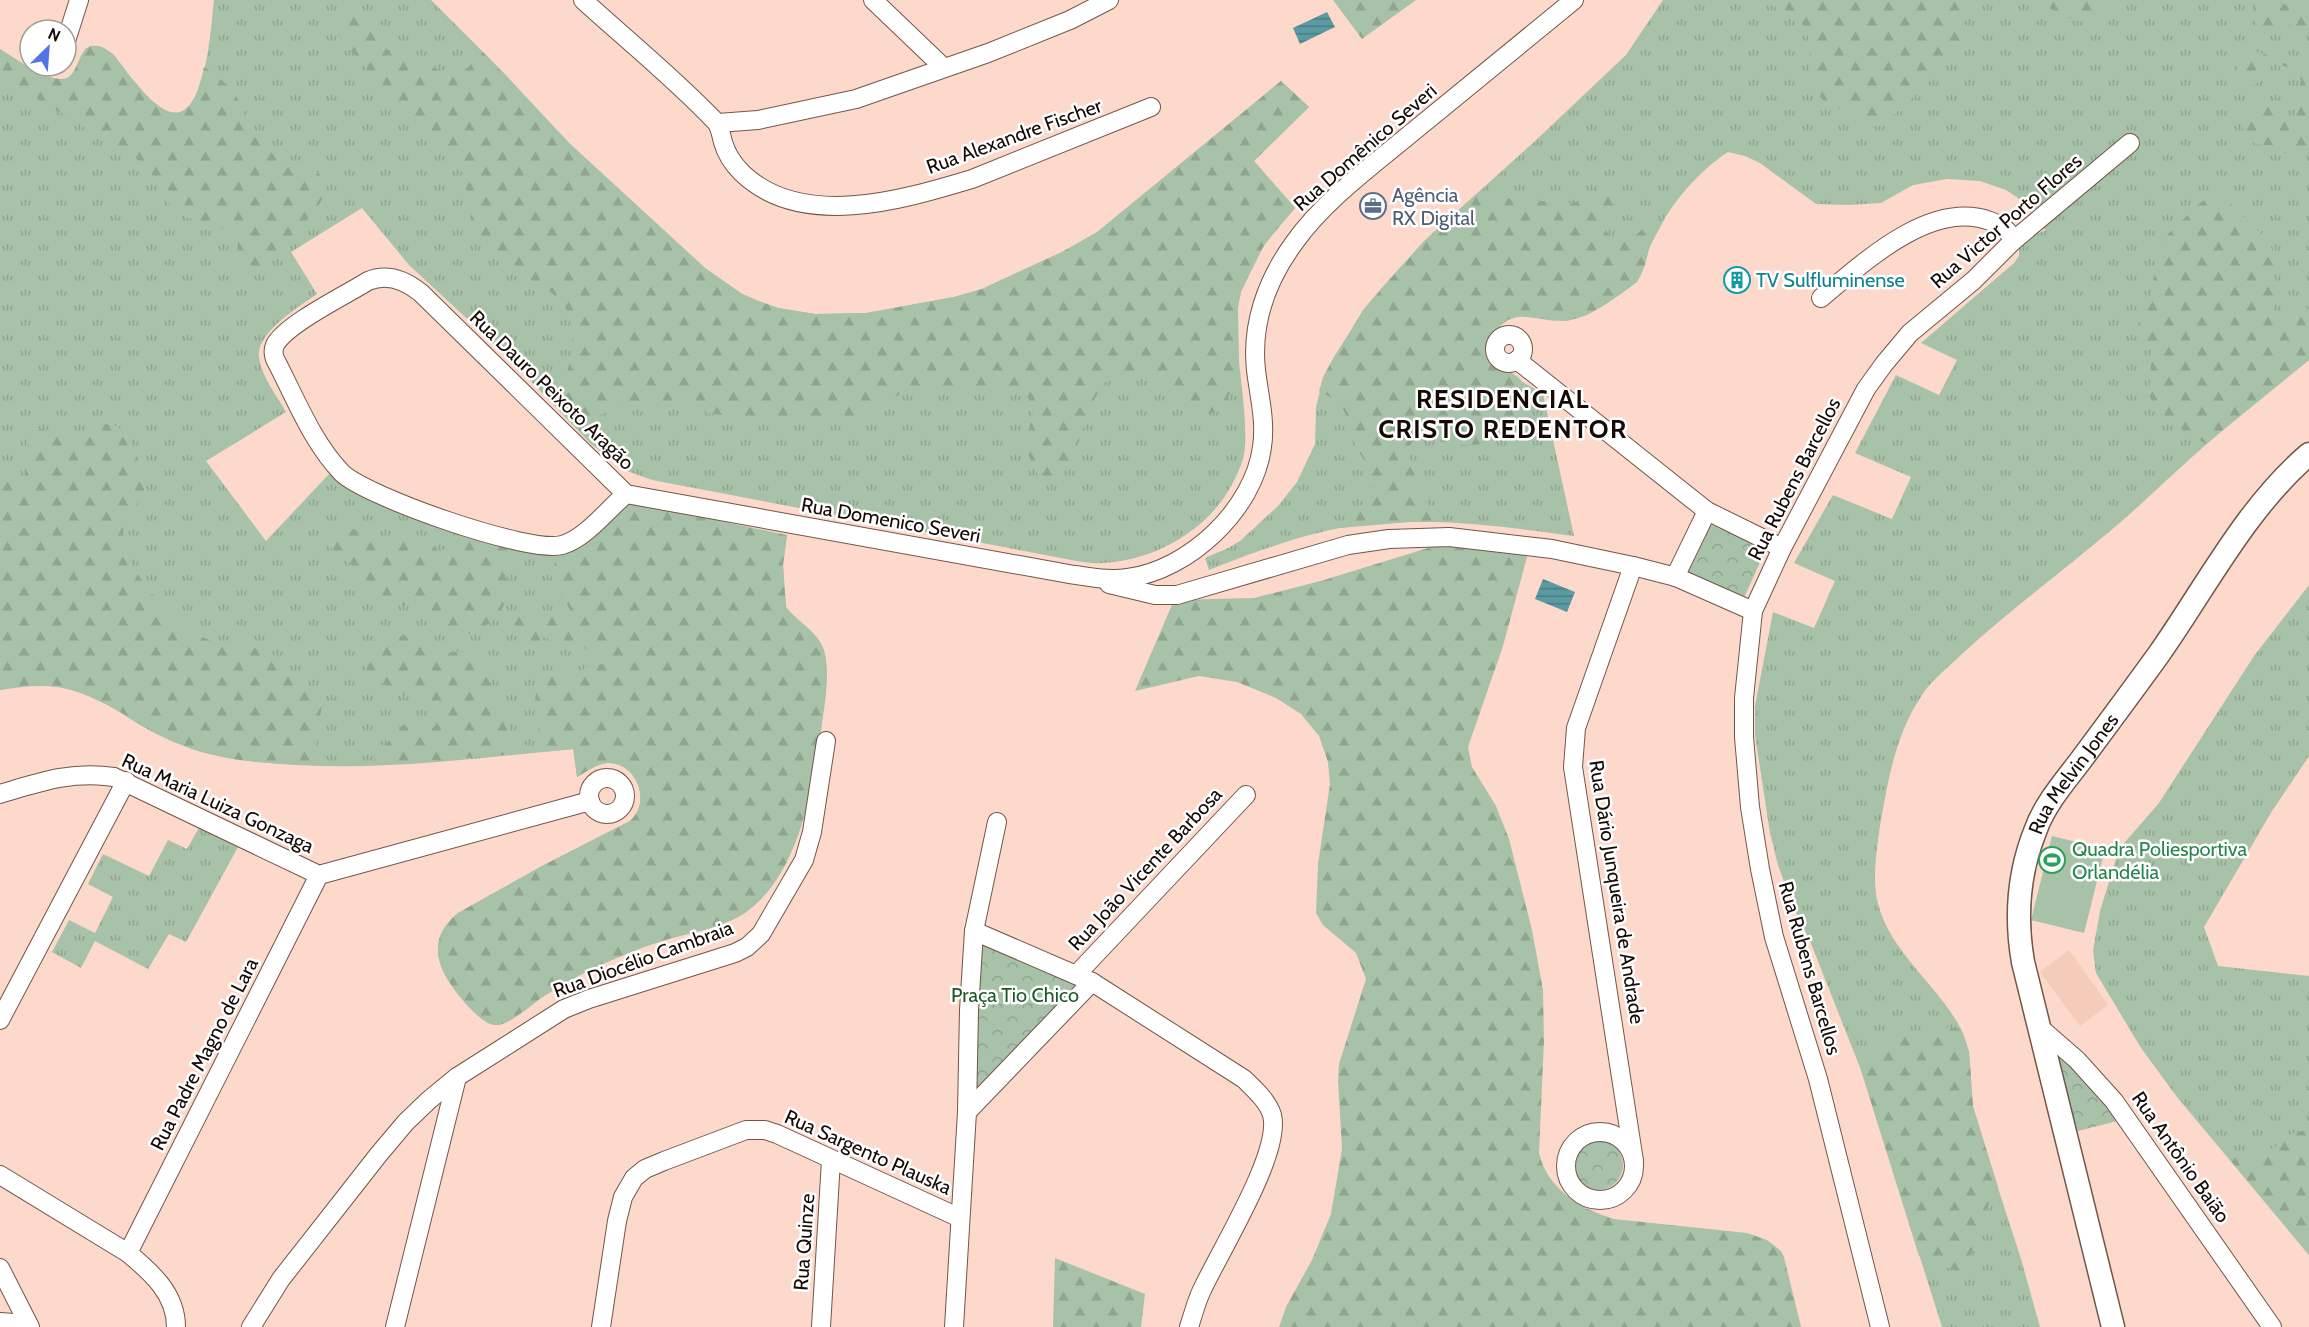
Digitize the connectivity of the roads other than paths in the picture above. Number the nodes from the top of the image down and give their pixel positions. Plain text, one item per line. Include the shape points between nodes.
1 (79, 0) edge
2 (584, 0) edge
3 (873, 0) edge
4 (1109, 0) edge
5 (1574, 0) edge
6 (73, 18) edge
7 (943, 67) junction
8 (1151, 107) dead end
9 (718, 123) junction
10 (2130, 143) dead end
11 (2013, 241) junction
12 (1821, 298) dead end
13 (1517, 360) dead end
14 (1866, 389) joint
15 (2309, 454) edge
16 (626, 494) junction
17 (1707, 511) junction
18 (1782, 548) junction
19 (1175, 562) junction
20 (1633, 566) junction
21 (1150, 573) joint
22 (1069, 574) junction
23 (1675, 577) junction
24 (1197, 590) junction
25 (1753, 611) junction
26 (826, 741) dead end
27 (126, 782) junction
28 (0, 794) edge
29 (1246, 795) dead end
30 (590, 801) dead end
31 (997, 822) dead end
32 (319, 875) junction
33 (974, 931) junction
34 (1084, 978) junction
35 (0, 1020) edge
36 (2038, 1026) junction
37 (457, 1077) junction
38 (968, 1112) junction
39 (831, 1160) junction
40 (1634, 1161) dead end
41 (0, 1175) edge
42 (960, 1218) junction
43 (128, 1253) junction
44 (0, 1268) edge
45 (0, 1322) edge
46 (29, 1326) edge
47 (176, 1327) edge
48 (251, 1327) edge
49 (395, 1327) edge
50 (601, 1327) edge
51 (821, 1327) edge
52 (954, 1327) edge
53 (1190, 1327) edge
54 (1880, 1327) edge
55 (2114, 1327) edge
56 (2272, 1327) edge

1 - 6 street
2 - 9 street, Rua Alexandre Fischer
3 - 7 street
4 - 7 street via 1070,20
5 - 19 street, Rua Domênico Severi via 1371,166 1295,242 1271,281 1257,324 1256,369 1263,433 1259,461 1224,524
7 - 9 street via 856,99 758,120
8 - 9 street, Rua Alexandre Fischer via 972,179 914,195 826,206 788,201 742,173 728,154
10 - 11 street, Rua Victor Porto Flores
11 - 12 street via 2005,228 1972,216 1933,222 1903,236
11 - 14 street, Rua Victor Porto Flores via 1974,280 1910,333
13 - 17 street
14 - 18 street, Rua Rubens Barcellos
15 - 36 street, Rua Melvin Jones via 2260,507 2036,826 2018,894 2017,916
16 - 16 street, Rua Dauro Peixoto Aragão via 421,293 403,281 384,277 368,282 297,324 274,347 275,359 317,440 350,480 384,497 504,538 553,546 577,538
16 - 22 street, Rua Domenico Severi
17 - 18 street
17 - 23 street
18 - 25 street, Rua Rubens Barcellos
19 - 21 street, Rua Domênico Severi
19 - 24 street via 1168,570 1169,580
20 - 23 street
20 - 24 street via 1500,541 1449,537 1389,539 1348,545
20 - 40 street, Rua Dário Junqueira de Andrade via 1576,728 1573,767
21 - 22 street, Rua Domenico Severi via 1113,579
22 - 24 street via 1155,595
23 - 25 street
25 - 54 street, Rua Rubens Barcellos via 1744,737 1760,869 1774,937 1818,1079
26 - 37 street, Rua Diocélio Cambraia via 804,860 755,940 735,953 564,1009
27 - 28 street, Rua Maria Luiza Gonzaga via 74,774
27 - 32 street, Rua Maria Luiza Gonzaga
27 - 35 street
29 - 34 street, Rua João Vicente Barbosa
30 - 32 street, Rua Maria Luiza Gonzaga
31 - 33 street
32 - 43 street, Rua Padre Magno de Lara
33 - 34 street
33 - 38 street
34 - 38 street, Rua João Vicente Barbosa
34 - 53 street via 1244,1079 1272,1115 1265,1163 1201,1294
36 - 55 street, Rua Melvin Jones
36 - 56 street, Rua Antônio Baião via 2077,1060 2114,1101
37 - 48 street, Rua Diocélio Cambraia via 413,1114 379,1154 281,1279
37 - 49 street
38 - 42 street
39 - 42 street, Rua Sargento Plauska
39 - 50 street, Rua Sargento Plauska via 777,1134 755,1129 645,1169 623,1197
39 - 51 street, Rua Quinze
41 - 43 street
42 - 52 street
43 - 47 street via 151,1272 168,1294
44 - 46 street
45 - 46 street

